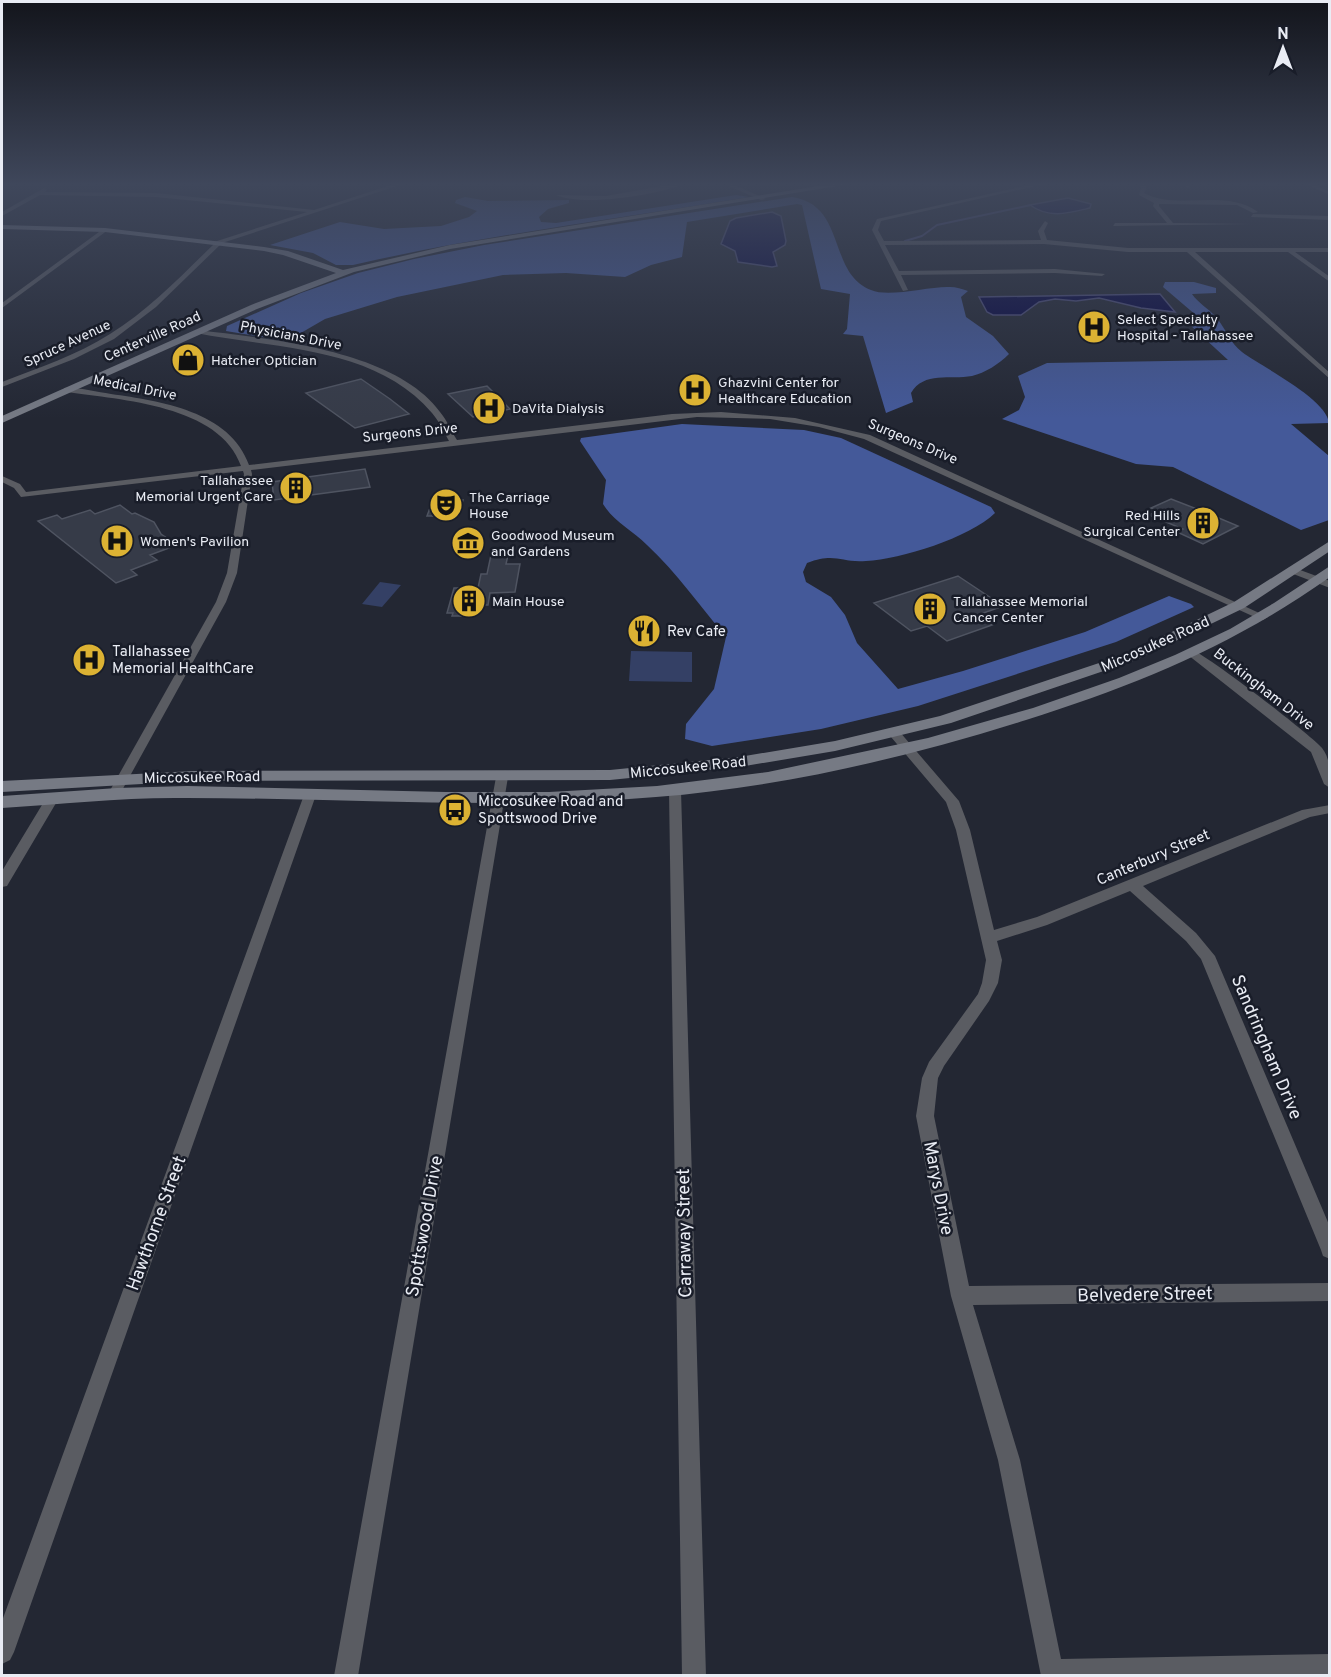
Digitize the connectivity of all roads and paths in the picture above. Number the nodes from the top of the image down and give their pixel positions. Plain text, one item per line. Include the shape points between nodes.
1 (61, 262) edge
2 (197, 262) edge
3 (312, 262) edge
4 (388, 262) edge
5 (892, 262) edge
6 (1203, 262) edge
7 (1305, 262) edge
8 (344, 273) junction
9 (897, 273) junction
10 (1102, 274) dead end
11 (1329, 280) edge
12 (905, 290) dead end
13 (2, 306) edge
14 (198, 332) junction
15 (1329, 377) edge
16 (2, 385) edge
17 (67, 390) junction
18 (2, 420) edge
19 (454, 442) junction
20 (246, 467) junction
21 (2, 479) edge
22 (1329, 545) edge
23 (1292, 570) junction
24 (1329, 570) edge
25 (1323, 582) edge
26 (1239, 605) junction
27 (1263, 616) junction
28 (1192, 653) junction
29 (895, 734) junction
30 (908, 750) junction
31 (672, 769) junction
32 (420, 777) junction
33 (502, 777) junction
34 (1329, 784) edge
35 (118, 786) junction
36 (2, 787) edge
37 (675, 790) junction
38 (310, 795) junction
39 (611, 795) junction
40 (416, 796) junction
41 (498, 797) junction
42 (52, 798) junction
43 (2, 802) edge
44 (1329, 809) edge
45 (2, 882) edge
46 (1132, 884) junction
47 (990, 937) junction
48 (1329, 1250) edge
49 (1329, 1292) edge
50 (961, 1296) junction
51 (2, 1652) edge
52 (1329, 1666) edge
53 (1053, 1673) edge
54 (346, 1676) edge
55 (694, 1676) edge

1 - 13 street
2 - 16 street, Spruce Avenue via 138,318 112,336
3 - 8 street
4 - 8 street, Centerville Road
5 - 9 street
6 - 15 street
7 - 11 street
8 - 14 street, Centerville Road
9 - 10 street
9 - 12 street
14 - 17 street, Centerville Road
14 - 19 street, Physicians Drive via 301,347 381,373 430,406 443,420
17 - 18 street, Centerville Road
17 - 20 street, Medical Drive via 162,406 200,419 234,442
19 - 20 street, Surgeons Drive
19 - 26 street, Surgeons Drive via 689,414 764,416 820,424 897,449
20 - 21 street, Surgeons Drive via 24,495
20 - 35 street via 236,548 225,593
22 - 23 street, Miccosukee Road
23 - 25 street
23 - 26 street, Miccosukee Road
24 - 25 street, Miccosukee Road
25 - 27 street, Miccosukee Road
26 - 27 street, Surgeons Drive
26 - 29 street, Miccosukee Road via 1131,657
27 - 28 street, Miccosukee Road
28 - 30 street, Miccosukee Road via 1087,695
28 - 34 street, Buckingham Drive via 1317,750
29 - 30 street, Marys Drive
29 - 31 street, Miccosukee Road via 748,761
30 - 37 street, Miccosukee Road via 764,779
30 - 47 street, Marys Drive via 952,801
31 - 33 street, Miccosukee Road via 610,775
31 - 39 street via 646,786
32 - 33 street, Miccosukee Road
32 - 35 street, Miccosukee Road via 194,776
32 - 40 street
33 - 41 street, Spottswood Drive
35 - 36 street, Miccosukee Road
35 - 38 street, Miccosukee Road
35 - 42 street, Miccosukee Road
37 - 39 street, Miccosukee Road
37 - 55 street, Carraway Street
38 - 40 street, Miccosukee Road
38 - 51 street, Hawthorne Street
39 - 41 street, Miccosukee Road
40 - 41 street, Miccosukee Road
41 - 54 street, Spottswood Drive
42 - 43 street, Miccosukee Road
42 - 45 street
44 - 46 street, Canterbury Street via 1307,813
46 - 47 street, Canterbury Street via 1015,931
46 - 48 street, Sandringham Drive via 1208,956
47 - 50 street, Marys Drive via 994,960 990,983 937,1062 926,1096 925,1116
49 - 50 street, Belvedere Street
50 - 53 street, Marys Drive via 1009,1460
52 - 53 street

